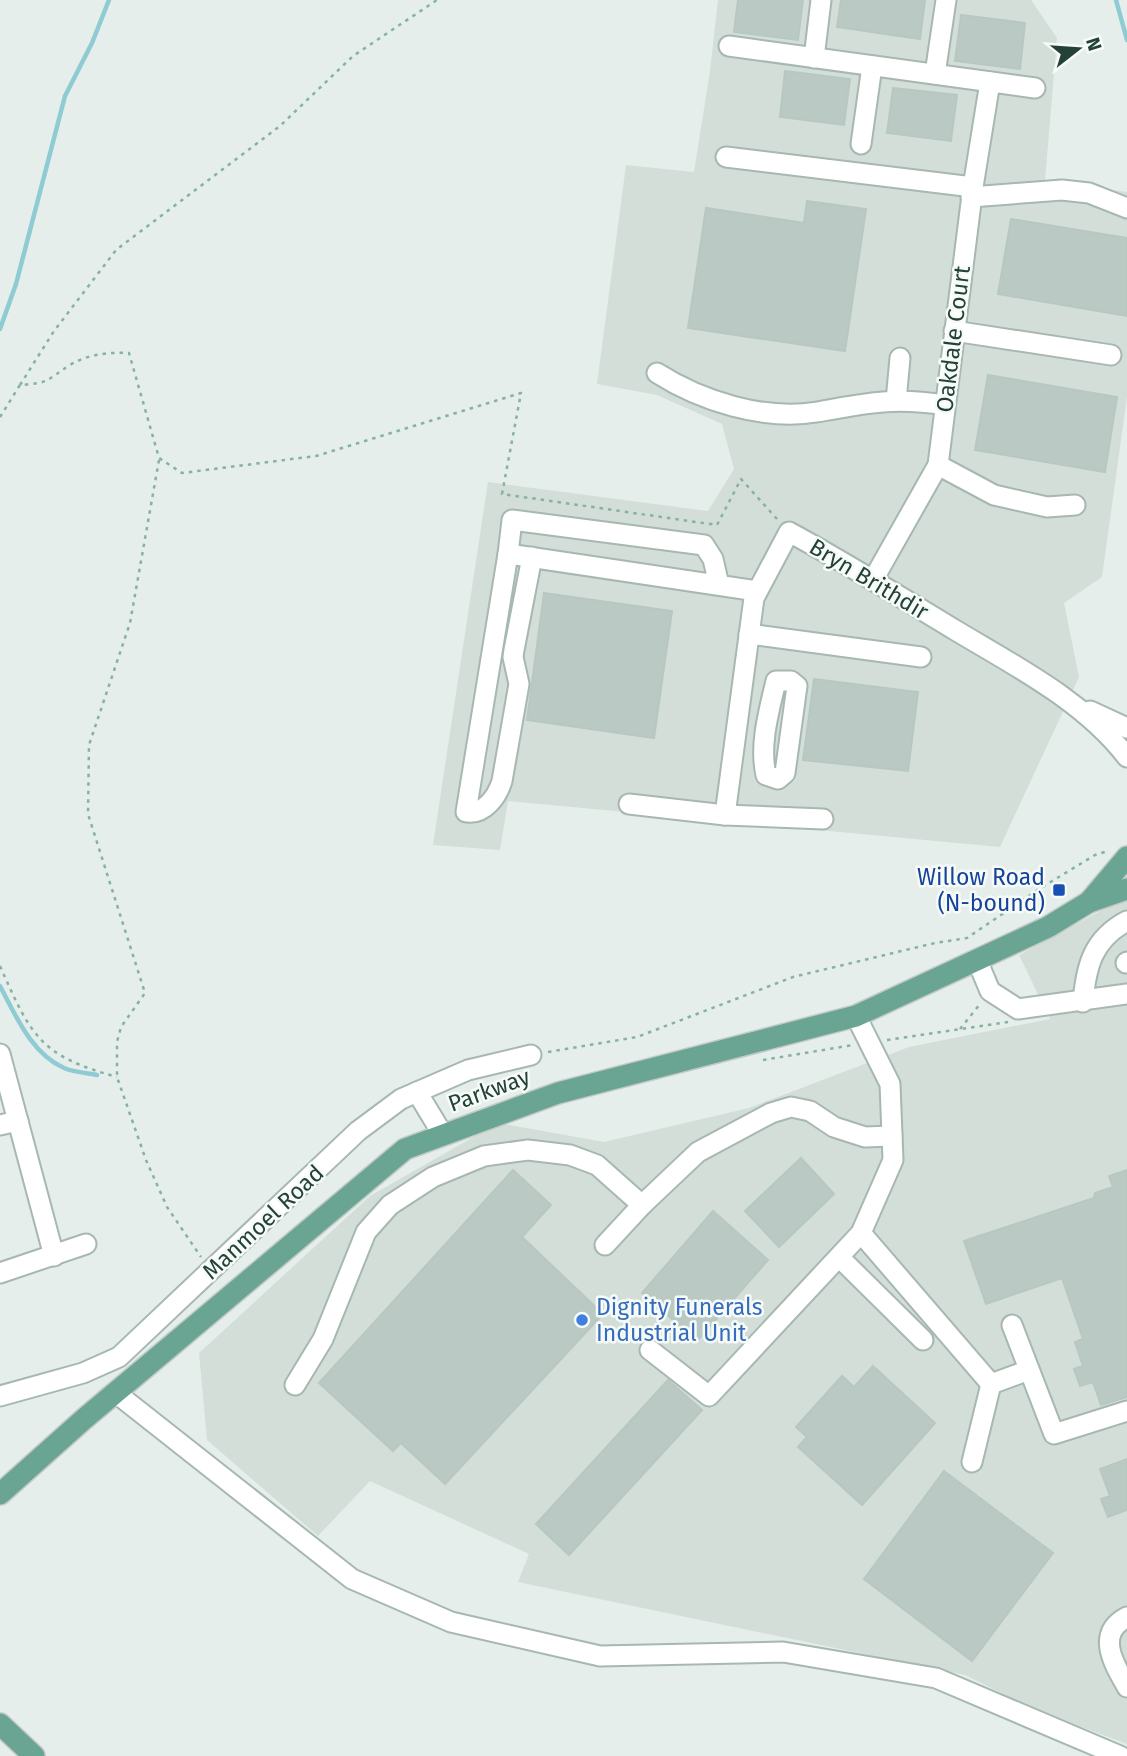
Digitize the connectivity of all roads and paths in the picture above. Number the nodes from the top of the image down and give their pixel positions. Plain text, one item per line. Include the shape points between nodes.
1 (437, 0) edge
2 (821, 0) edge
3 (946, 0) edge
4 (729, 46) dead end
5 (814, 58) junction
6 (872, 66) junction
7 (935, 74) junction
8 (990, 82) junction
9 (1035, 88) dead end
10 (862, 144) dead end
11 (726, 157) dead end
12 (972, 192) junction
13 (1127, 208) edge
14 (954, 331) junction
15 (1111, 355) dead end
16 (900, 358) dead end
17 (657, 373) dead end
18 (20, 385) junction
19 (896, 401) junction
20 (945, 405) junction
21 (0, 416) edge
22 (159, 458) junction
23 (938, 465) junction
24 (1075, 505) dead end
25 (789, 532) junction
26 (508, 554) junction
27 (532, 557) junction
28 (873, 580) junction
29 (719, 585) junction
30 (757, 591) junction
31 (749, 634) junction
32 (921, 657) dead end
33 (1067, 700) junction
34 (737, 722) junction
35 (766, 728) dead end
36 (1127, 728) edge
37 (1127, 757) edge
38 (629, 804) dead end
39 (725, 815) junction
40 (823, 819) dead end
41 (1122, 853) edge
42 (1127, 889) edge
43 (1089, 902) junction
44 (1127, 921) edge
45 (977, 960) junction
46 (0, 966) edge
47 (990, 991) junction
48 (1127, 995) edge
49 (1083, 1002) junction
50 (856, 1016) junction
51 (1010, 1021) dead end
52 (960, 1029) junction
53 (869, 1042) junction
54 (0, 1054) edge
55 (531, 1055) joint
56 (117, 1077) junction
57 (417, 1092) junction
58 (9, 1123) edge
59 (443, 1135) junction
60 (892, 1136) junction
61 (642, 1205) junction
62 (861, 1233) junction
63 (86, 1244) dead end
64 (605, 1245) dead end
65 (54, 1256) junction
66 (839, 1257) junction
67 (210, 1272) junction
68 (0, 1273) edge
69 (1012, 1325) dead end
70 (923, 1340) dead end
71 (650, 1349) dead end
72 (1029, 1370) junction
73 (991, 1384) junction
74 (296, 1385) dead end
75 (116, 1393) junction
76 (0, 1396) edge
77 (1127, 1411) edge
78 (972, 1462) dead end
79 (0, 1494) edge
80 (1127, 1617) edge
81 (1127, 1687) edge
82 (0, 1724) edge
83 (34, 1756) edge
84 (1120, 1756) edge

1 - 18 path via 353,56 280,126 116,250 54,331
2 - 5 street
3 - 7 street
4 - 5 street
5 - 6 street
6 - 7 street
6 - 10 street
7 - 8 street
8 - 9 street
8 - 12 street, Oakdale Court
11 - 12 street
12 - 13 street via 1062,190 1089,193
12 - 14 street, Oakdale Court
14 - 15 street
14 - 20 street, Oakdale Court
16 - 19 street
17 - 19 street via 693,394 751,410 815,412
18 - 21 path
18 - 22 path via 45,384 72,364 105,352 129,353
19 - 20 street
20 - 23 street, Oakdale Court
22 - 25 path via 182,473 316,456 520,393 502,494 717,526 741,479
22 - 56 path via 130,623 89,746 88,814 145,993 121,1027
23 - 24 street via 994,495 1047,507
23 - 28 street, Oakdale Court
25 - 28 street, Bryn Brithdir
25 - 30 street, Bryn Brithdir
26 - 27 street
26 - 27 street via 466,812 472,813 487,806 502,781 519,684 513,657
26 - 29 street via 512,520 704,545 713,559
27 - 29 street
28 - 33 street, Bryn Brithdir
29 - 30 street
30 - 31 street, Bryn Brithdir
31 - 32 street
31 - 34 street, Bryn Brithdir
33 - 36 street
33 - 37 street, Bryn Brithdir
34 - 35 street
34 - 39 street, Bryn Brithdir
38 - 39 street
39 - 40 street
41 - 43 main road
41 - 55 path via 1095,855 967,938 793,977 637,1037
42 - 43 main road
43 - 45 main road, Parkway
44 - 49 street via 1113,929 1094,954 1086,971
45 - 47 street
45 - 50 main road, Parkway
46 - 56 path via 20,1011 41,1041 68,1061
47 - 49 street via 1018,1009
47 - 52 path
48 - 49 street
50 - 53 street
50 - 59 main road, Parkway via 558,1093
51 - 52 path
52 - 53 path
53 - 60 street via 890,1084
54 - 58 street
55 - 57 street, Manmoel Road via 468,1070
56 - 67 path via 167,1207
57 - 59 street
57 - 67 street, Manmoel Road via 358,1131
58 - 65 street
59 - 75 main road, Parkway via 405,1149
60 - 61 street via 866,1137 791,1107 698,1152
60 - 62 street via 893,1160
61 - 64 street
61 - 74 street via 597,1165 570,1154 528,1150 484,1156 433,1177 390,1205 366,1232 323,1339
62 - 66 street
62 - 73 street
63 - 65 street
65 - 68 street
66 - 70 street
66 - 71 street via 709,1396
67 - 76 street, Manmoel Road via 119,1357 83,1373
69 - 72 street
72 - 73 street
72 - 77 street via 1054,1434
73 - 78 street
75 - 79 main road, Parkway
75 - 84 street via 352,1579 451,1622 600,1656 783,1652 936,1678
80 - 81 street via 1117,1623 1110,1638 1111,1656
82 - 83 main road

